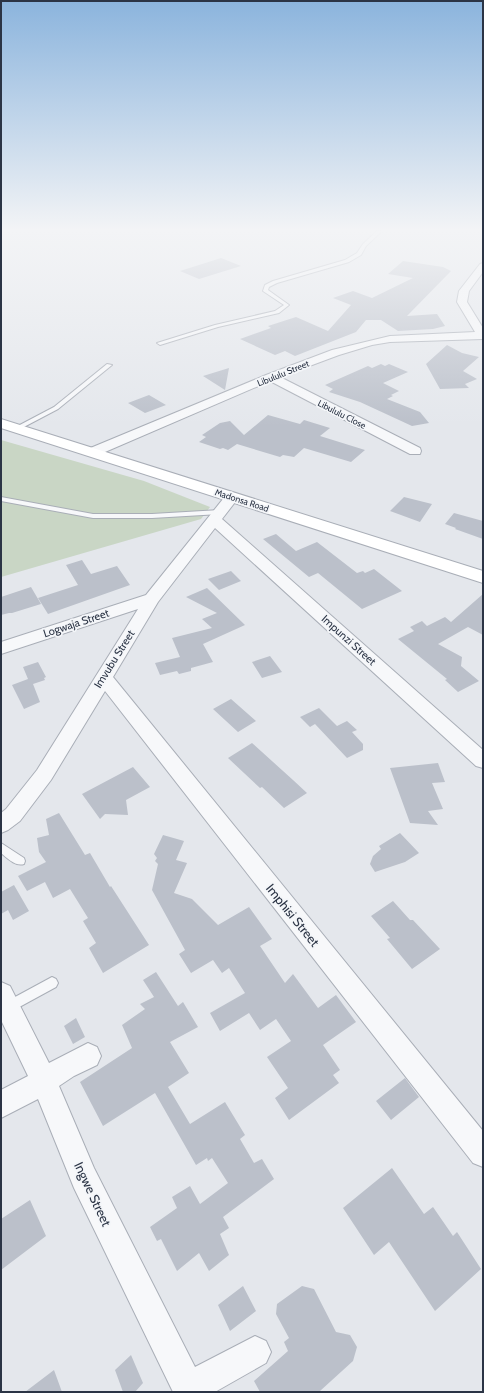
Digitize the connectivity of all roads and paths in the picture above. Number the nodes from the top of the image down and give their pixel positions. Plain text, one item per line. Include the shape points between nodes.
1 (273, 296) edge
2 (463, 296) edge
3 (483, 336) edge
4 (160, 343) dead end
5 (109, 365) dead end
6 (270, 377) junction
7 (1, 423) edge
8 (18, 428) junction
9 (415, 451) dead end
10 (93, 452) junction
11 (232, 497) junction
12 (3, 500) edge
13 (218, 516) junction
14 (483, 577) edge
15 (152, 599) junction
16 (1, 648) edge
17 (104, 677) junction
18 (483, 761) edge
19 (1, 824) edge
20 (1, 847) edge
21 (20, 861) dead end
22 (52, 983) dead end
23 (4, 1001) edge
24 (88, 1056) dead end
25 (44, 1081) junction
26 (1, 1106) edge
27 (483, 1153) edge
28 (255, 1352) dead end
29 (189, 1391) edge

1 - 4 lane via 287,305 277,312
2 - 3 street via 462,302
3 - 6 street, Libululu Street via 431,336 376,341 340,351
5 - 8 lane via 56,408
6 - 9 street, Libululu Close
6 - 10 street, Libululu Street
7 - 8 street, Madonsa Road
8 - 10 street, Madonsa Road
10 - 11 street, Madonsa Road
11 - 13 street, Imvubu Street
11 - 14 street, Madonsa Road
12 - 13 lane via 93,516
13 - 15 street, Imvubu Street
13 - 18 street, Impunzi Street
15 - 16 street, Logwaja Street
15 - 17 street, Imvubu Street
17 - 19 street, Imvubu Street via 44,775 13,815
17 - 27 street, Imphisi Street
20 - 21 lane
22 - 23 lane
23 - 25 street, Ingwe Street
24 - 25 street
25 - 26 street via 2,1103
25 - 29 street, Ingwe Street via 84,1178
28 - 29 street via 205,1379

